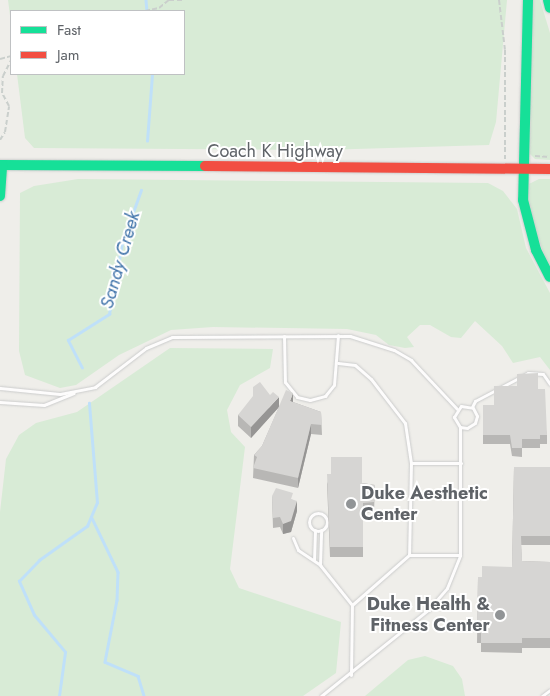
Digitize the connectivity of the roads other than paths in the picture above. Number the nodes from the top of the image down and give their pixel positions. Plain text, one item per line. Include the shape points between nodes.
1 (528, 0) edge
2 (548, 0) edge
3 (550, 8) edge
4 (1, 165) edge
5 (522, 169) junction
6 (550, 169) edge
7 (0, 196) edge
8 (550, 277) edge
9 (338, 335) junction
10 (284, 336) junction
11 (338, 363) junction
12 (550, 384) edge
13 (0, 388) edge
14 (76, 392) junction
15 (0, 402) edge
16 (472, 407) junction
17 (457, 409) junction
18 (460, 427) junction
19 (411, 463) junction
20 (461, 463) junction
21 (315, 530) junction
22 (321, 530) junction
23 (293, 538) dead end
24 (409, 555) junction
25 (460, 555) junction
26 (314, 560) junction
27 (320, 565) junction
28 (352, 606) junction
29 (351, 675) junction
30 (550, 690) edge
31 (322, 696) edge
32 (542, 696) edge

1 - 5 main road
2 - 3 main road
4 - 5 main road, Coach K Highway
4 - 7 main road
5 - 6 main road, Coach K Highway
5 - 8 main road via 526,217 536,250
9 - 10 lane
9 - 11 lane
9 - 17 lane via 368,340 411,360
10 - 11 lane via 285,382 290,391 310,400 325,396 334,385
10 - 14 lane via 172,337 146,348 95,387
11 - 19 lane via 355,365 371,379 400,416 407,430
12 - 16 lane via 543,374 528,373 475,401
13 - 14 lane via 60,394
14 - 15 lane via 44,405
16 - 17 lane via 464,405
16 - 18 lane via 477,416 475,424
17 - 18 lane via 454,420
18 - 20 lane
19 - 20 lane
19 - 24 lane
20 - 25 lane
21 - 22 lane
21 - 22 lane via 309,521 316,513 322,514 326,520
21 - 26 lane
22 - 27 lane
23 - 26 lane via 298,550
24 - 25 lane
24 - 28 lane
25 - 29 lane via 447,588 438,599
26 - 27 lane
27 - 28 lane
28 - 29 lane
29 - 31 lane
30 - 32 lane

